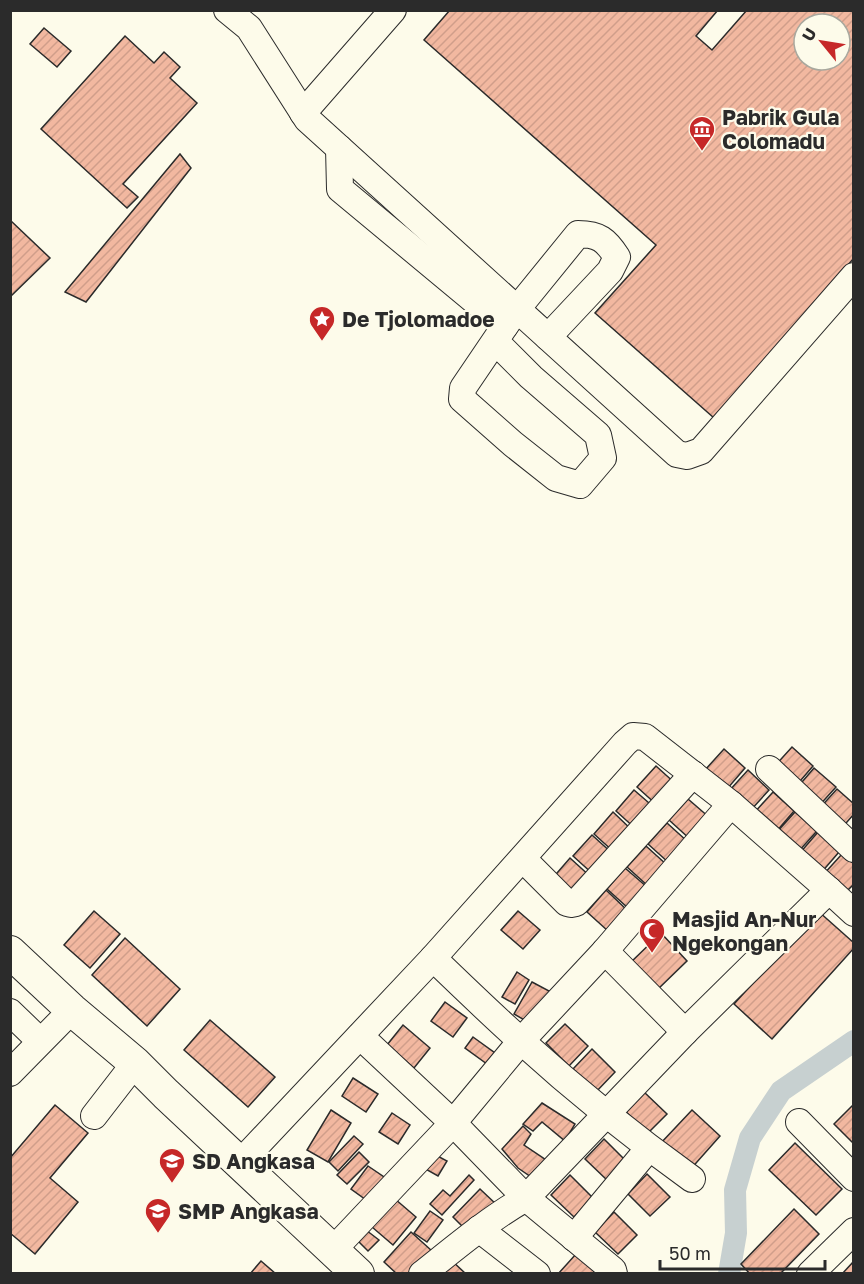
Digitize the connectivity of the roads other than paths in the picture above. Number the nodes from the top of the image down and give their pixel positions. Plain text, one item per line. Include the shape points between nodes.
1 (227, 10) edge
2 (393, 10) edge
3 (303, 113) junction
4 (854, 276) edge
5 (506, 325) junction
6 (548, 337) junction
7 (769, 769) dead end
8 (693, 774) junction
9 (731, 804) junction
10 (854, 849) edge
11 (523, 859) junction
12 (845, 900) edge
13 (605, 951) junction
14 (10, 952) edge
15 (433, 958) junction
16 (72, 1010) junction
17 (10, 1012) edge
18 (685, 1032) junction
19 (360, 1036) junction
20 (40, 1041) junction
21 (521, 1041) junction
22 (135, 1063) junction
23 (10, 1073) edge
24 (607, 1114) junction
25 (94, 1116) dead end
26 (799, 1122) dead end
27 (453, 1123) junction
28 (649, 1148) junction
29 (240, 1163) junction
30 (854, 1178) edge
31 (692, 1179) dead end
32 (526, 1198) junction
33 (479, 1229) junction
34 (854, 1231) edge
35 (574, 1238) junction
36 (333, 1250) junction
37 (358, 1274) edge
38 (422, 1274) edge
39 (537, 1274) edge
40 (614, 1274) edge
41 (810, 1274) edge

1 - 3 street via 249,28
2 - 3 street
3 - 5 street
4 - 6 street via 701,451 687,456 677,454
5 - 5 street via 463,388 462,399 556,478 579,485 603,458 598,435 531,377
5 - 6 street
5 - 6 street via 578,234 593,234 609,245 617,257 610,271
7 - 10 street
8 - 9 street
8 - 11 street via 645,737 633,736
8 - 11 street via 576,903 567,903
9 - 12 street
9 - 13 street
11 - 15 street
12 - 18 street
13 - 18 street
13 - 21 street
14 - 16 main road
15 - 19 street
15 - 21 street
16 - 20 street
16 - 22 main road
17 - 20 street
18 - 24 street
19 - 27 street
19 - 29 street
20 - 23 street
21 - 24 street
21 - 27 street
22 - 25 street
22 - 29 main road
24 - 28 street
24 - 32 street
26 - 30 street
27 - 32 street
27 - 36 street
28 - 31 street
28 - 35 street
29 - 36 main road
32 - 33 street
32 - 35 street
33 - 38 street
33 - 39 street
34 - 41 street
35 - 40 street
36 - 37 main road

